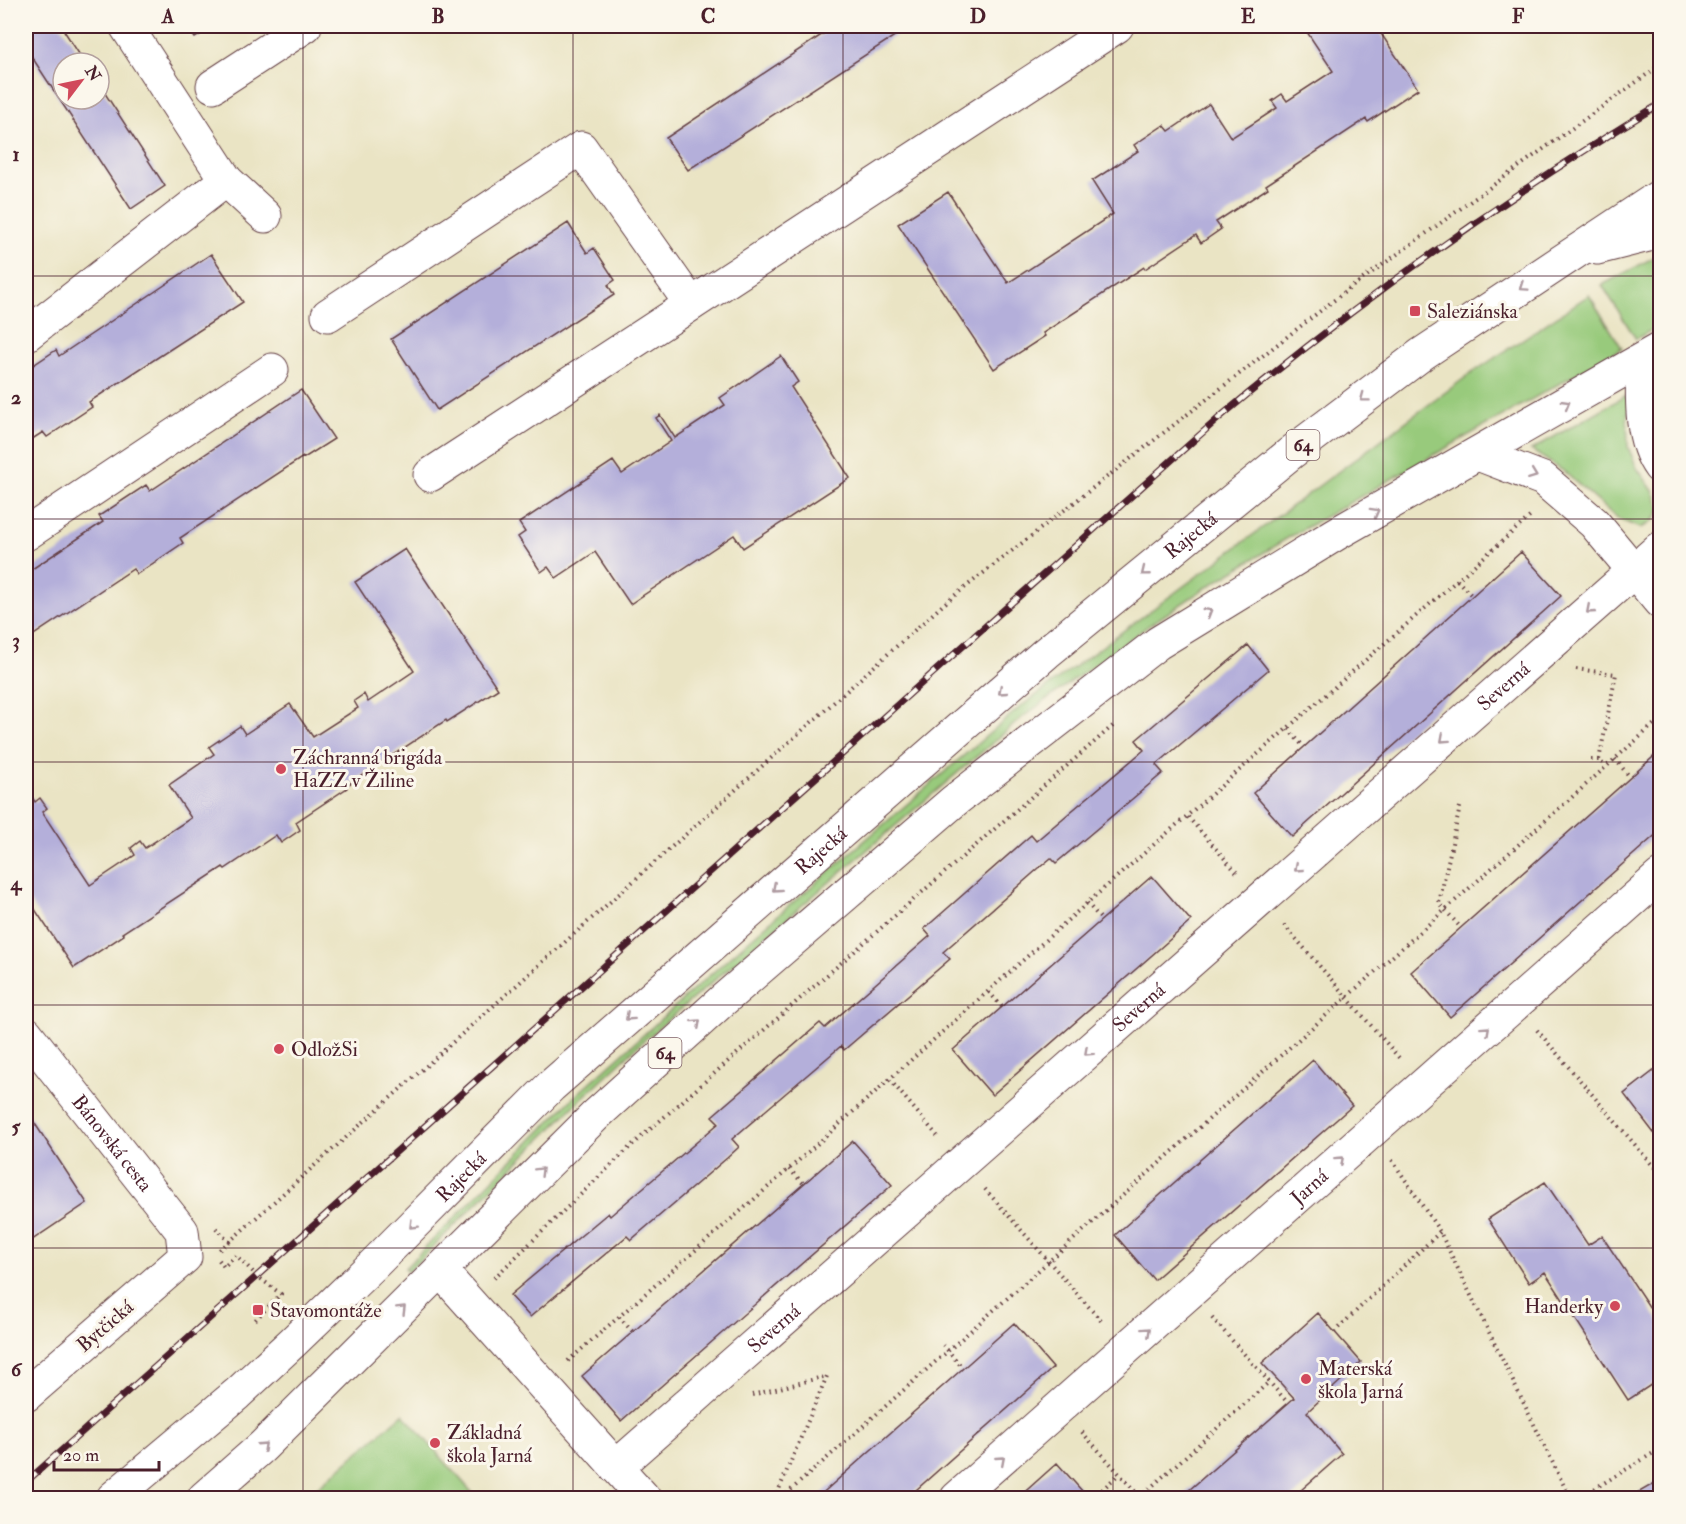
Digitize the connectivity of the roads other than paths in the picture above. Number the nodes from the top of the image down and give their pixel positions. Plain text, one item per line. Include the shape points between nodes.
1 (126, 26) edge
2 (305, 26) edge
3 (1117, 26) edge
4 (213, 86) dead end
5 (226, 180) junction
6 (1660, 196) edge
7 (265, 216) dead end
8 (1660, 232) edge
9 (1572, 254) junction
10 (691, 304) junction
11 (328, 315) dead end
12 (30, 320) edge
13 (1652, 355) edge
14 (272, 370) dead end
15 (1478, 454) junction
16 (1660, 467) edge
17 (430, 475) dead end
18 (26, 534) edge
19 (1660, 548) edge
20 (1634, 571) junction
21 (1660, 602) edge
22 (1660, 876) edge
23 (26, 1033) edge
24 (185, 1257) joint
25 (440, 1270) junction
26 (26, 1395) edge
27 (616, 1467) junction
28 (113, 1498) edge
29 (204, 1498) edge
30 (644, 1498) edge
31 (957, 1498) edge

1 - 5 main road
2 - 4 main road
3 - 10 main road
5 - 7 main road
5 - 12 main road
6 - 9 main road, Rajecká
8 - 9 main road
9 -> 28 main road, Rajecká / 64 via 1422,354 1292,452 1046,653 551,1086 294,1341
10 - 11 main road via 581,148
10 - 17 main road
15 -> 13 main road, 64
13 - 16 main road via 1642,415
14 - 18 main road
15 -> 20 main road via 1543,479 1594,524
25 -> 15 main road, 64 via 605,1108 723,1000 954,801 1158,643 1336,534
19 - 20 main road, Severná
20 - 21 main road
20 -> 27 main road, Severná
31 -> 22 main road, Jarná
23 - 24 main road, Bánovská cesta via 182,1231
24 - 26 main road, Bytčická
25 - 27 main road
29 -> 25 main road, 64 via 262,1447
27 - 30 main road

